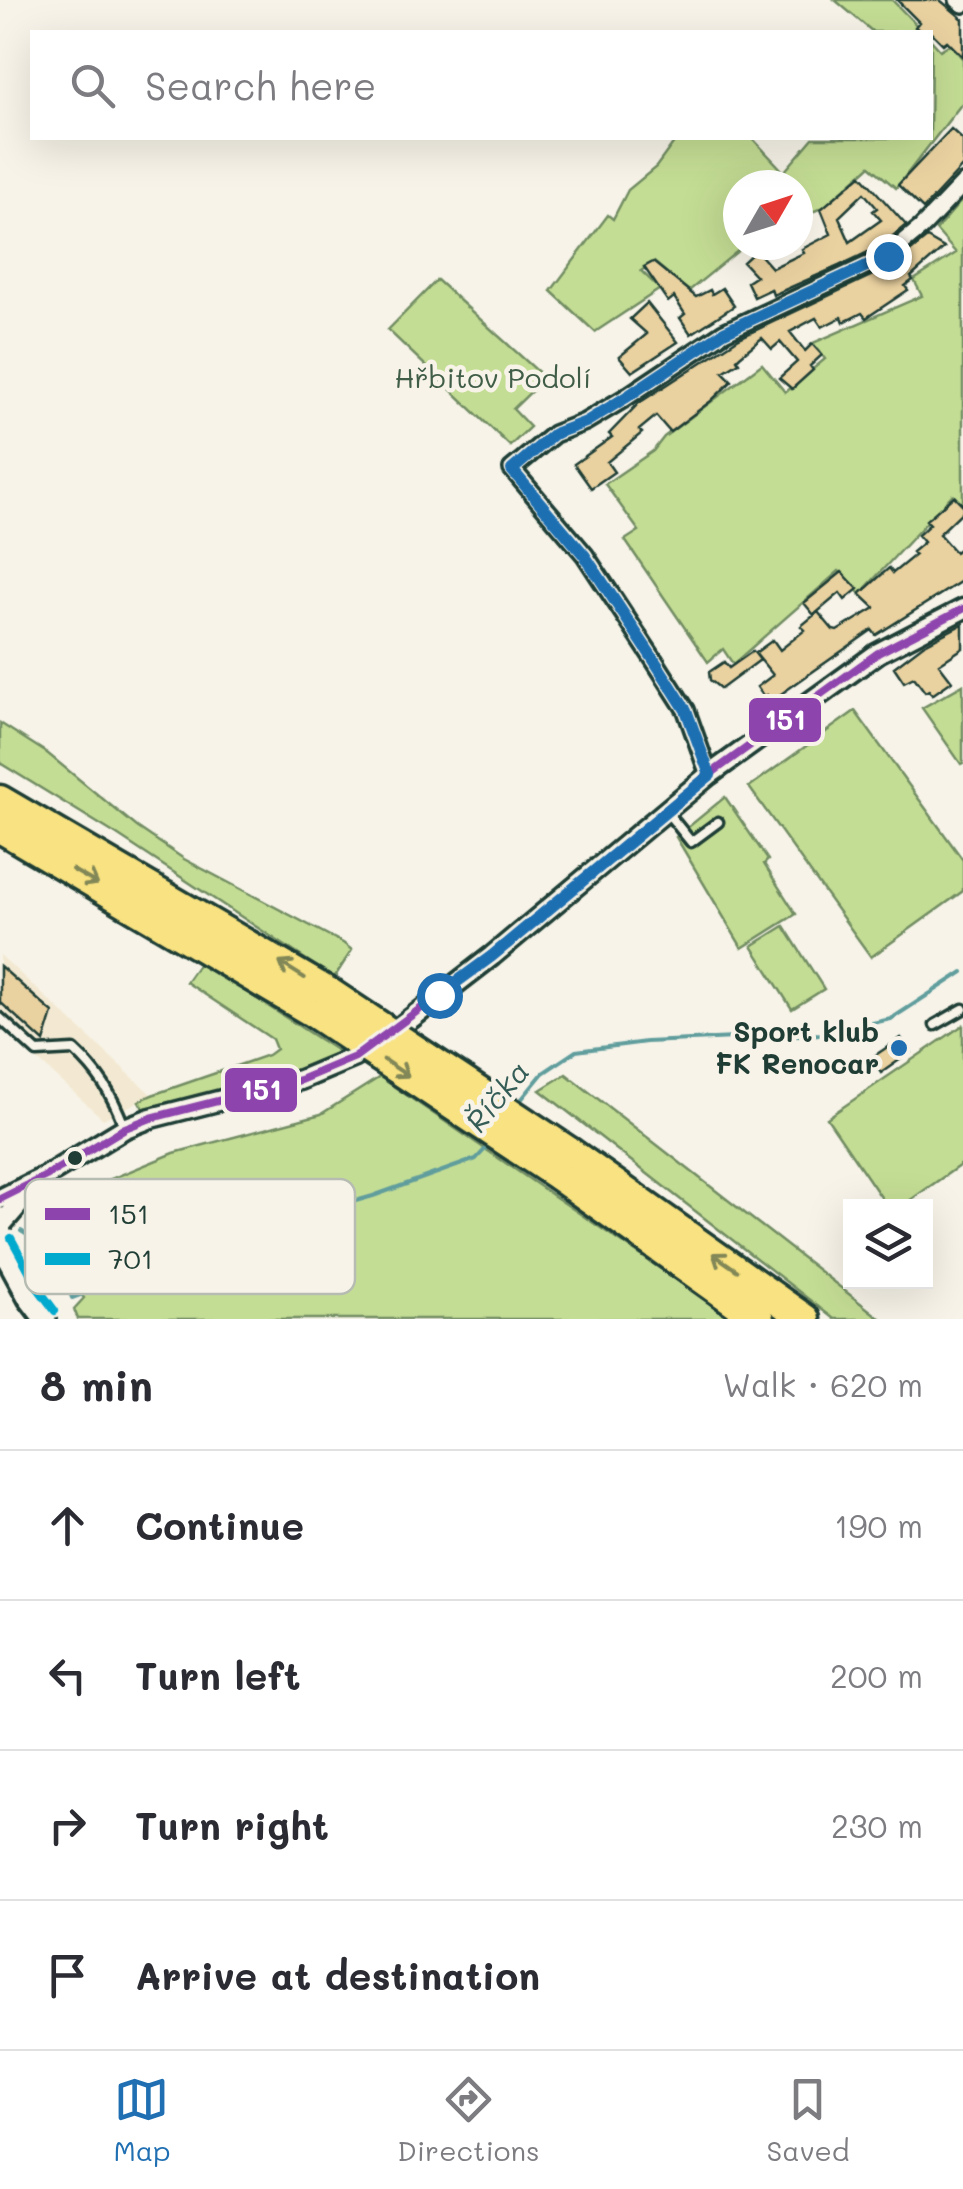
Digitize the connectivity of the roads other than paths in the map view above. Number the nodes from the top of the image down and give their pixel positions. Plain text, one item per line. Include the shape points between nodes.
1 (963, 184) edge
2 (963, 609) edge
3 (710, 775) junction
4 (0, 782) edge
5 (0, 800) edge
6 (666, 811) junction
7 (718, 822) dead end
8 (0, 828) edge
9 (254, 946) junction
10 (323, 1004) junction
11 (963, 1009) edge
12 (0, 1018) edge
13 (404, 1024) dead end
14 (935, 1024) dead end
15 (355, 1057) dead end
16 (125, 1128) junction
17 (564, 1164) junction
18 (46, 1176) junction
19 (40, 1179) edge
20 (43, 1179) edge
21 (25, 1186) edge
22 (25, 1198) edge
23 (0, 1199) edge
24 (0, 1225) edge
25 (0, 1244) edge
26 (0, 1271) edge
27 (25, 1291) edge
28 (27, 1294) edge
29 (29, 1298) junction
30 (45, 1319) edge
31 (759, 1319) edge
32 (805, 1319) edge

1 - 3 street via 888,256 724,332 586,422 554,434 512,470 585,556 654,660 686,710
2 - 3 street via 878,652
3 - 6 street
4 - 9 highway
5 - 9 highway
6 - 7 lane via 691,842
6 - 13 street
8 -> 10 highway
10 -> 9 highway
10 - 17 highway, bridge
11 - 14 lane
12 - 16 lane via 37,1052 74,1050 98,1072
15 - 16 street via 300,1080
16 - 18 street
17 - 31 highway
32 -> 17 highway
18 - 19 street
18 - 20 street
21 - 23 street
22 - 24 street
25 - 27 main road
26 - 29 main road
28 - 29 main road
29 - 30 main road

